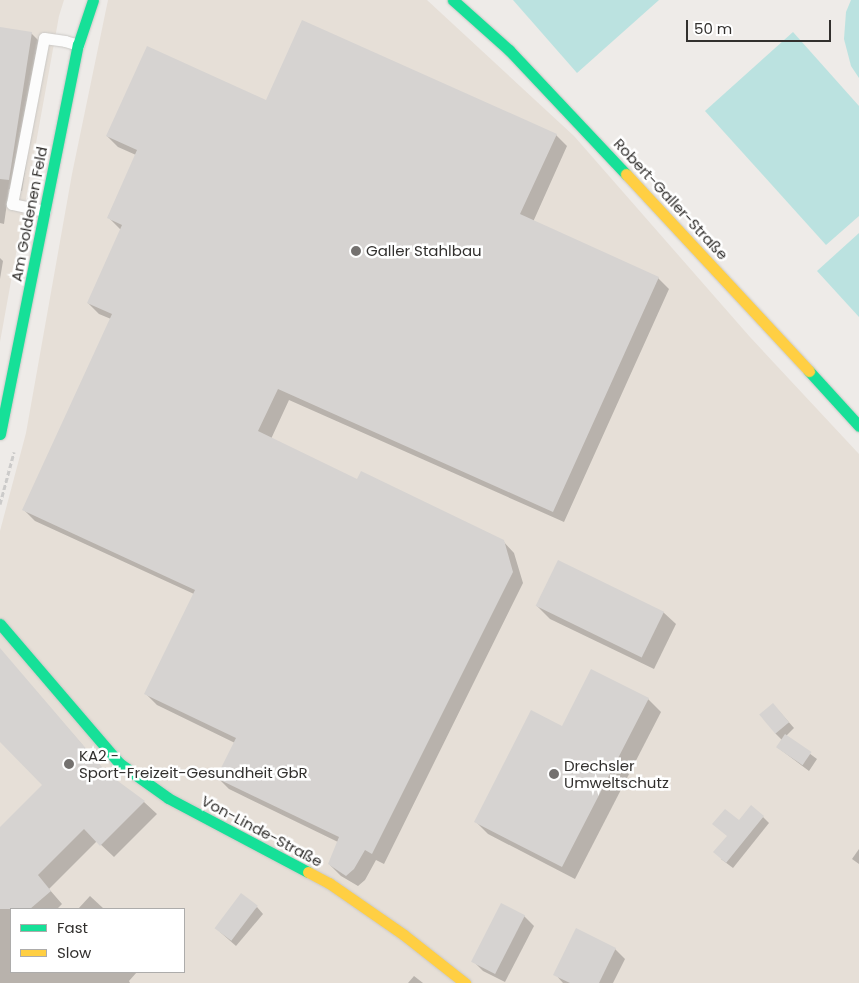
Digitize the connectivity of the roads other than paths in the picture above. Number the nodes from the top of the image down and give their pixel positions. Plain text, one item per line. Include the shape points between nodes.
1 (93, 0) edge
2 (453, 0) edge
3 (78, 45) junction
4 (45, 210) junction
5 (859, 426) edge
6 (0, 434) edge
7 (0, 624) edge
8 (465, 983) edge

1 - 3 street, Am Goldenen Feld
2 - 5 street, Robert-Galler-Straße via 509,50 764,320
3 - 4 street, Am Goldenen Feld
3 - 4 lane via 44,38 12,204
4 - 6 street, Am Goldenen Feld
7 - 8 street, Von-Linde-Straße via 119,763 168,798 329,883 404,935

